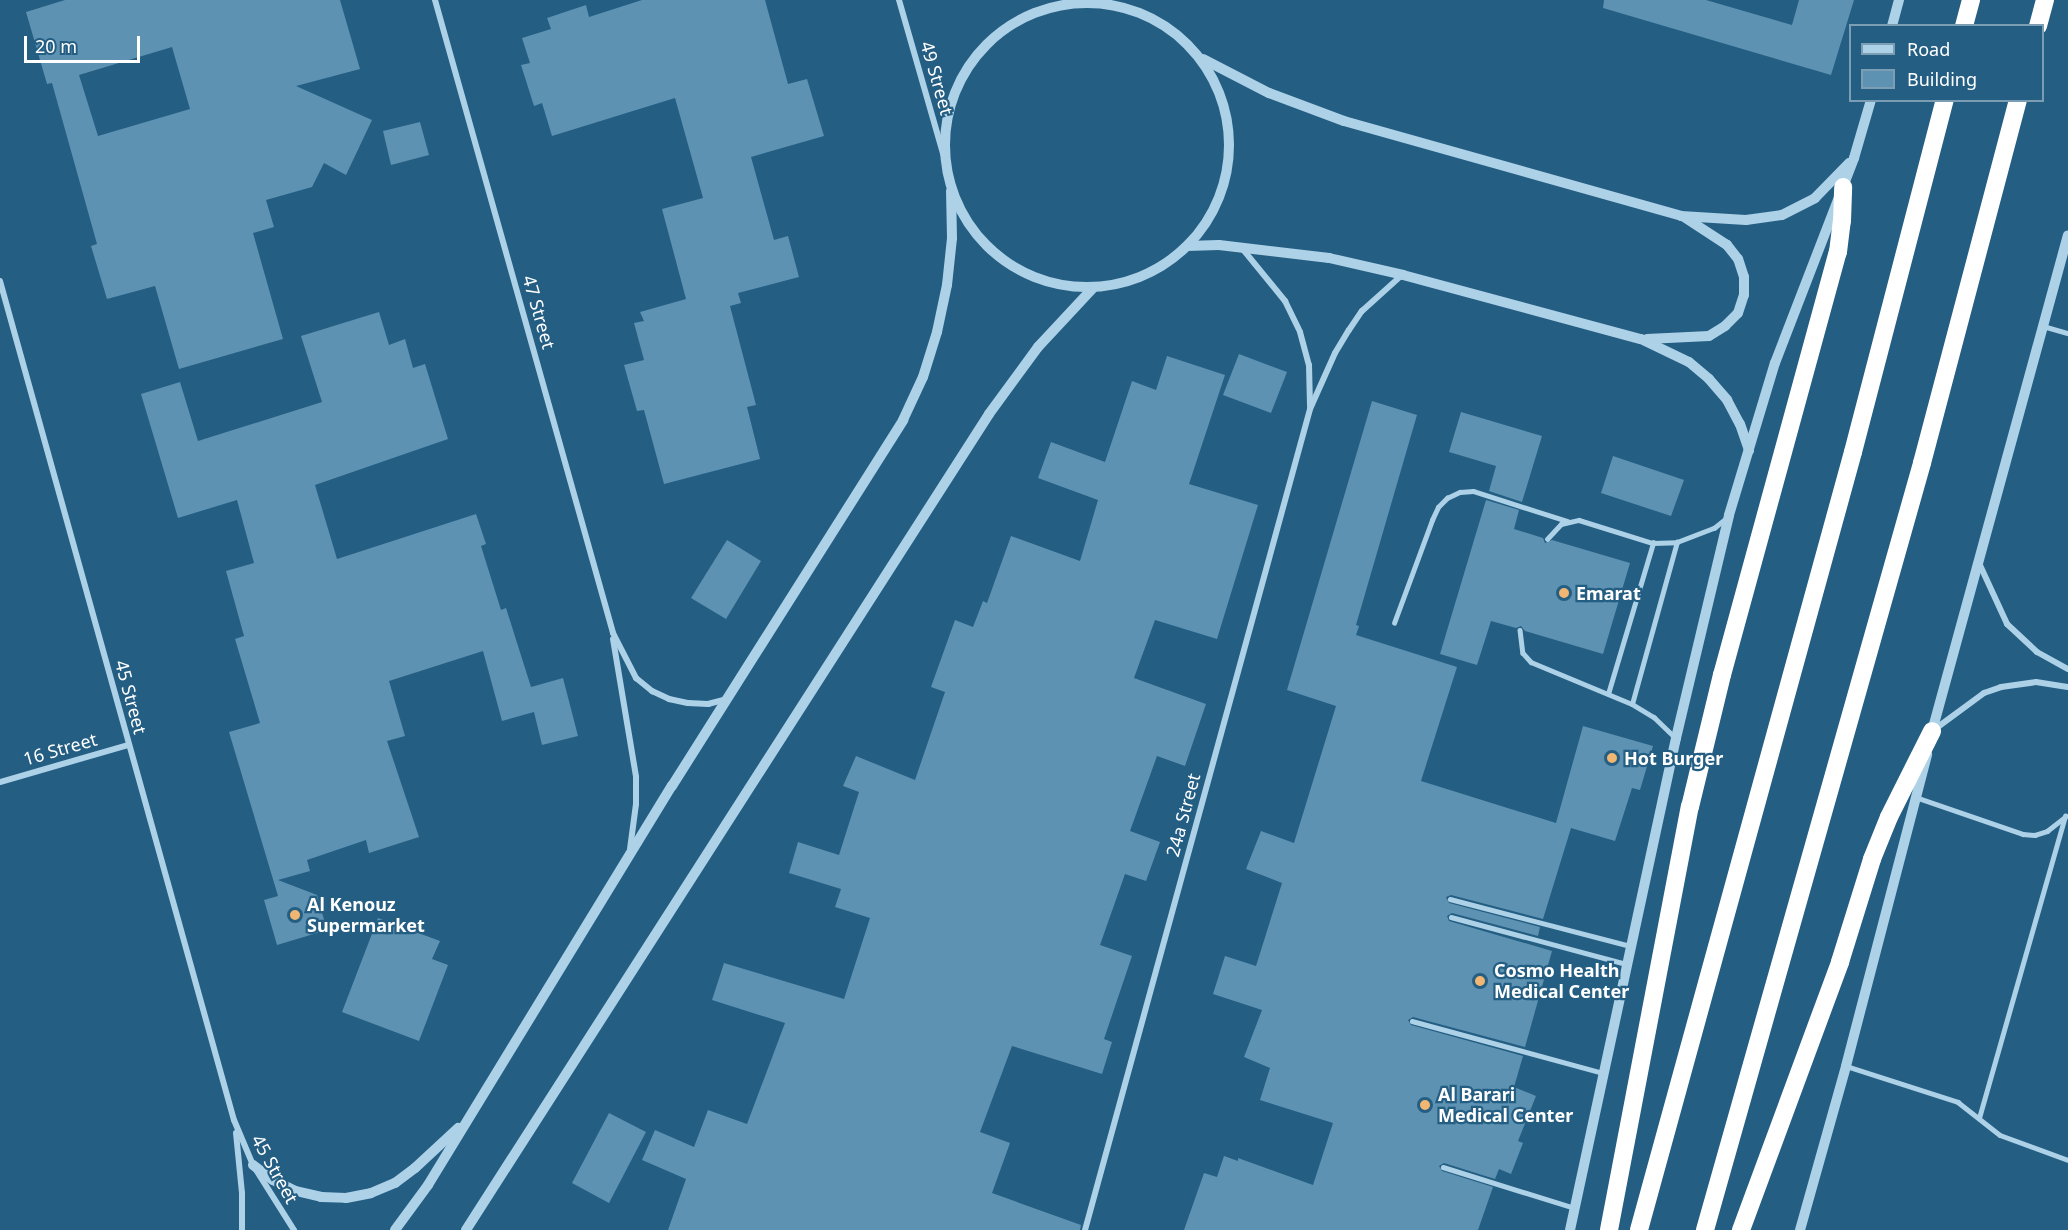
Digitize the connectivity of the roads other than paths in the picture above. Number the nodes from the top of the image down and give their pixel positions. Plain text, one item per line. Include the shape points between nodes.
1 (435, 0) edge
2 (899, 0) edge
3 (1899, 0) edge
4 (1971, 0) edge
5 (2045, 0) edge
6 (1096, 1) edge
7 (1893, 24) edge
8 (1965, 24) edge
9 (2039, 24) edge
10 (1199, 57) junction
11 (1870, 102) edge
12 (1944, 102) edge
13 (2017, 102) edge
14 (1854, 158) junction
15 (946, 164) junction
16 (1843, 187) junction
17 (951, 191) junction
18 (1681, 216) junction
19 (2068, 235) edge
20 (1187, 246) junction
21 (1240, 247) junction
22 (1403, 275) junction
23 (0, 281) edge
24 (1094, 287) junction
25 (2043, 326) junction
26 (2068, 333) edge
27 (1641, 339) junction
28 (1310, 409) junction
29 (1749, 450) junction
30 (1729, 515) junction
31 (1567, 521) junction
32 (1547, 539) dead end
33 (1677, 542) junction
34 (1653, 543) junction
35 (1978, 563) junction
36 (1394, 623) dead end
37 (1520, 630) dead end
38 (613, 633) junction
39 (2068, 669) edge
40 (2068, 687) edge
41 (1608, 694) junction
42 (727, 699) junction
43 (1632, 704) junction
44 (1932, 731) junction
45 (1676, 738) junction
46 (128, 745) junction
47 (0, 782) edge
48 (1918, 798) junction
49 (2067, 816) edge
50 (628, 858) junction
51 (1450, 899) dead end
52 (1451, 917) dead end
53 (1631, 946) junction
54 (1627, 964) junction
55 (1412, 1021) dead end
56 (1846, 1066) junction
57 (1604, 1073) junction
58 (470, 1117) junction
59 (1979, 1118) junction
60 (234, 1120) junction
61 (2068, 1160) edge
62 (253, 1165) junction
63 (1443, 1167) dead end
64 (1575, 1208) junction
65 (242, 1230) edge
66 (294, 1230) edge
67 (395, 1230) edge
68 (466, 1230) edge
69 (1085, 1230) edge
70 (1570, 1230) edge
71 (1609, 1230) edge
72 (1639, 1230) edge
73 (1705, 1230) edge
74 (1741, 1230) edge
75 (1800, 1230) edge

1 - 38 street, 47 Street
2 - 15 street, 49 Street
3 - 7 street
4 - 8 highway
5 - 9 highway
6 - 10 street via 1128,8 1159,21
6 - 15 street via 1059,5 1023,18 993,38 968,67 952,100 945,137
10 - 18 street via 1269,93 1344,121
10 - 20 street via 1223,101 1229,139 1225,178 1211,215
11 - 14 street
12 - 72 highway via 1853,452
13 - 73 highway via 1922,463
14 - 16 street
14 - 18 street via 1815,198 1782,215 1746,220
15 - 17 street
16 - 29 street via 1786,334
16 - 71 highway via 1838,252 1725,664 1690,807
17 - 24 street via 987,247 1019,270 1055,284
17 - 42 street via 947,285 923,377 879,461
18 - 27 street via 1727,245 1738,259 1744,295 1738,313 1709,336
19 - 25 street
20 - 21 street
20 - 24 street via 1160,268 1128,282
21 - 22 street via 1329,258
21 - 28 street, 24a Street via 1285,301 1300,332 1309,365
22 - 27 street
22 - 28 street, 24a Street via 1362,311 1348,330
23 - 46 street, 45 Street
24 - 68 street via 1038,347 989,414
25 - 26 lane
25 - 35 street
27 - 29 street via 1689,362 1709,379 1727,400
28 - 69 street, 24a Street
29 - 30 street
30 - 33 lane via 1714,528
30 - 45 street
31 - 32 lane
31 - 34 lane via 1585,521
31 - 36 lane via 1473,491 1447,498 1432,520
33 - 34 lane
33 - 43 lane
34 - 41 lane
35 - 39 street via 2007,624 2037,652
35 - 44 street
37 - 41 lane via 1523,653 1531,662
38 - 42 street, 47 Street via 631,671 652,691 688,703 708,704
38 - 50 street, 47 Street via 636,777
40 - 44 street via 2036,682 2001,687 1984,693
41 - 43 lane
42 - 50 street
43 - 45 lane via 1654,717
44 - 48 street
44 - 74 highway via 1872,859 1840,962
45 - 53 street
46 - 47 street, 16 Street
46 - 60 street, 45 Street
48 - 49 lane via 2023,834 2047,831
48 - 56 street
49 - 59 lane
50 - 58 street
51 - 53 lane
52 - 54 lane
53 - 54 street
54 - 57 street
55 - 57 lane
56 - 59 lane via 1958,1102
56 - 75 street
57 - 64 street
58 - 62 street via 415,1168 395,1183 371,1193 321,1197 281,1184
58 - 67 street
59 - 61 lane via 2000,1135
60 - 62 street, 45 Street
60 - 65 street, 45 Street via 242,1184
62 - 66 street, 45 Street
63 - 64 lane
64 - 70 street

